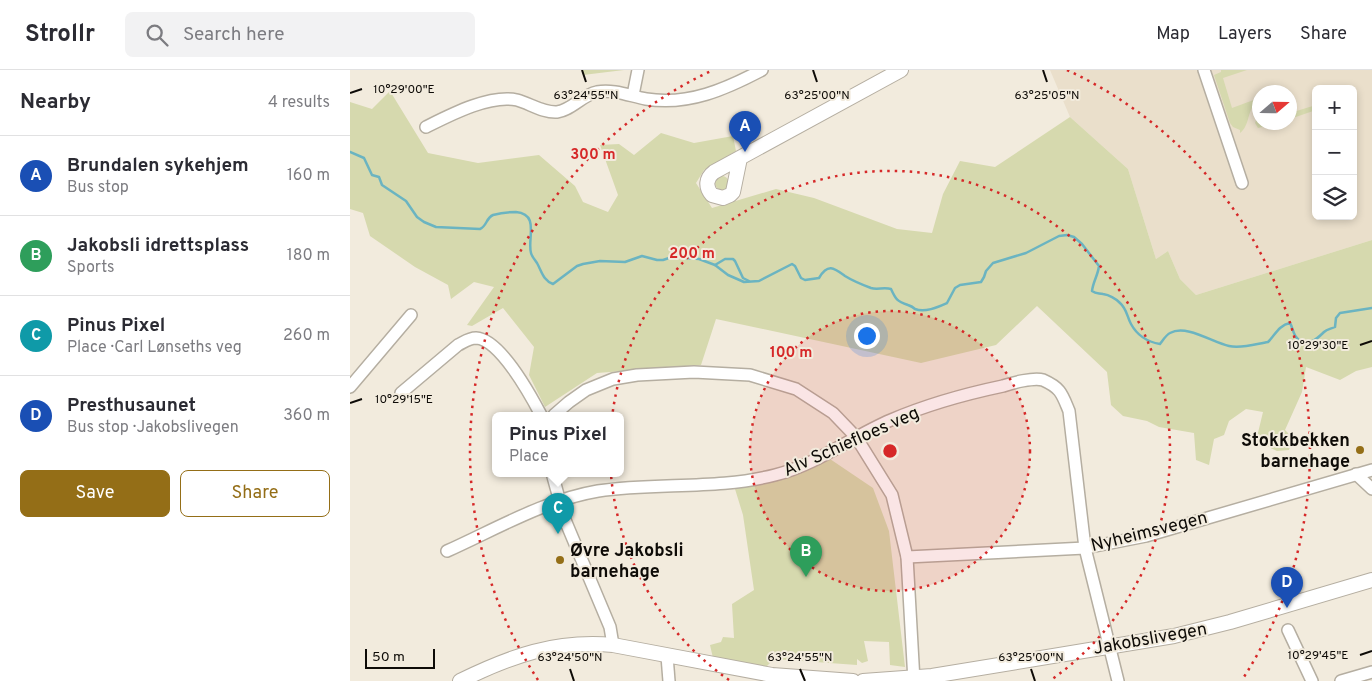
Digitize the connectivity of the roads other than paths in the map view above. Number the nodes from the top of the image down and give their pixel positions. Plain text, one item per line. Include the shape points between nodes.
1 (638, 70) edge
2 (762, 70) edge
3 (901, 70) edge
4 (1204, 70) edge
5 (633, 95) junction
6 (426, 127) dead end
7 (740, 158) dead end
8 (1242, 183) dead end
9 (411, 316) dead end
10 (350, 387) edge
11 (401, 392) dead end
12 (539, 412) edge
13 (557, 412) edge
14 (856, 437) junction
15 (1372, 470) edge
16 (1356, 474) junction
17 (553, 477) edge
18 (1372, 488) edge
19 (559, 500) junction
20 (1085, 548) junction
21 (447, 552) dead end
22 (907, 557) junction
23 (1372, 580) edge
24 (1288, 630) dead end
25 (612, 645) junction
26 (1110, 646) junction
27 (668, 656) junction
28 (1372, 672) edge
29 (773, 678) edge
30 (914, 680) edge
31 (460, 681) edge
32 (669, 681) edge
33 (853, 681) edge
34 (863, 681) edge
35 (1118, 681) edge
36 (1312, 681) edge
37 (1341, 681) edge

1 - 5 street
2 - 5 street via 725,88 696,97 661,100
3 - 7 street
4 - 8 street
5 - 6 street via 597,92 557,112 514,99 489,102
9 - 10 street
11 - 12 street via 458,345 478,338 494,348 514,369
13 - 14 street via 586,390 613,379 694,372 750,375 796,389 833,413
14 - 19 street, Alv Schiefloes veg via 803,466 775,475 743,481 599,491
14 - 20 street, Alv Schiefloes veg via 920,409 996,387 1042,379 1060,390 1069,411
14 - 22 street via 892,495
15 - 16 street, Nyheimsvegen
16 - 18 street
16 - 20 street, Nyheimsvegen via 1146,536
17 - 19 street
19 - 21 street, Alv Schiefloes veg
19 - 25 street via 610,627
20 - 22 street, Nyheimsvegen
20 - 26 street, Alv Schiefloes veg
22 - 30 street
23 - 26 street, Jakobslivegen via 1195,631
24 - 36 street
25 - 27 street
25 - 31 street via 572,644 546,648 492,665
26 - 30 street, Jakobslivegen
26 - 35 street, Alv Schiefloes veg
27 - 29 street
27 - 32 street
28 - 37 street
29 - 33 street
30 - 34 street, Jakobslivegen

